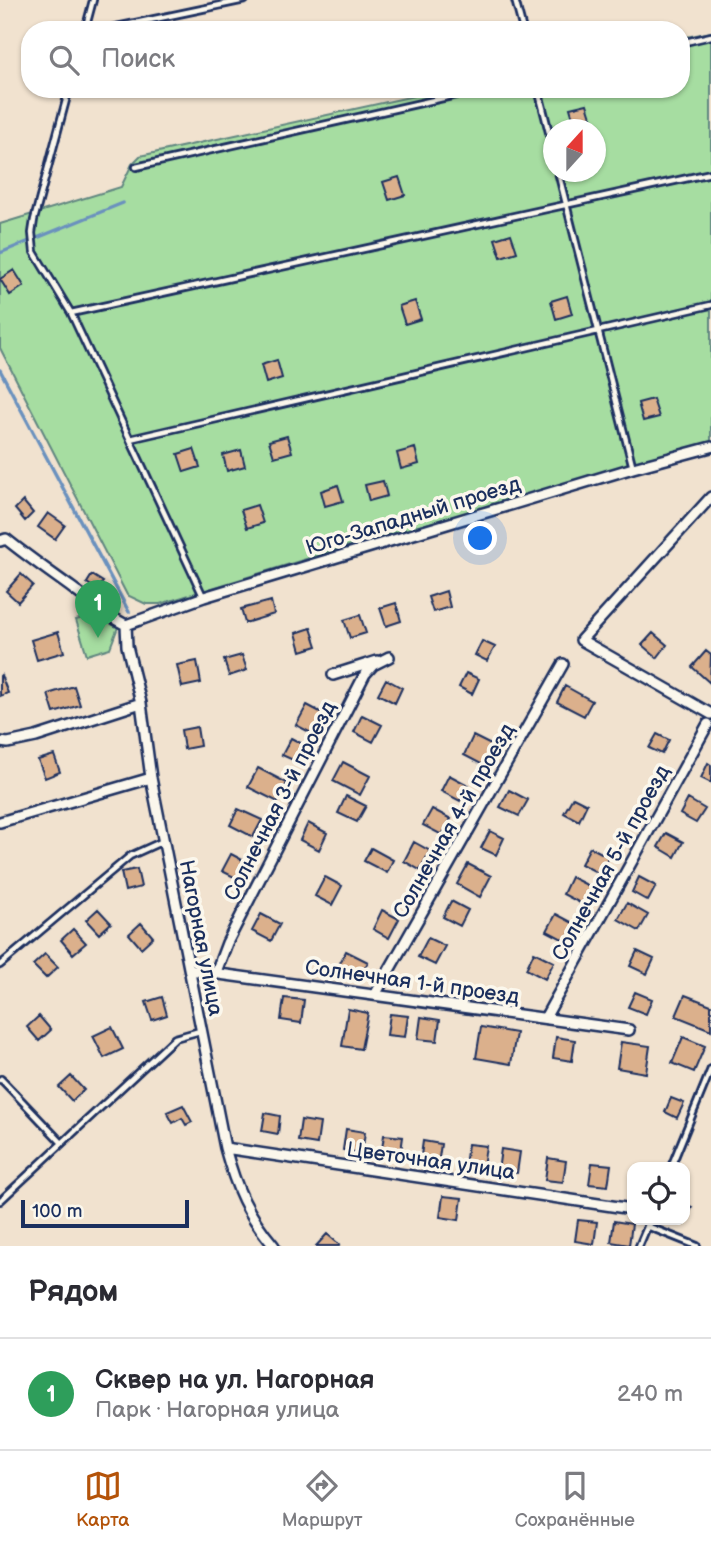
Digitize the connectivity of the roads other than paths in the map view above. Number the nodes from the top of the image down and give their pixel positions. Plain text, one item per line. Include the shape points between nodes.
1 (93, 0) edge
2 (245, 0) edge
3 (515, 0) edge
4 (87, 21) edge
5 (145, 21) edge
6 (521, 21) edge
7 (711, 36) edge
8 (690, 41) edge
9 (66, 98) edge
10 (443, 98) edge
11 (540, 98) edge
12 (546, 119) edge
13 (136, 167) dead end
14 (711, 173) edge
15 (561, 182) edge
16 (567, 205) junction
17 (711, 305) edge
18 (71, 313) junction
19 (598, 331) junction
20 (130, 439) junction
21 (711, 447) edge
22 (633, 468) junction
23 (711, 497) edge
24 (2, 538) edge
25 (204, 597) junction
26 (126, 625) junction
27 (563, 664) dead end
28 (333, 675) dead end
29 (141, 703) junction
30 (711, 714) edge
31 (708, 724) dead end
32 (0, 742) edge
33 (151, 778) junction
34 (0, 822) edge
35 (163, 841) junction
36 (0, 965) edge
37 (190, 970) junction
38 (216, 972) junction
39 (375, 995) junction
40 (545, 1018) junction
41 (201, 1030) junction
42 (629, 1030) dead end
43 (711, 1069) edge
44 (0, 1080) edge
45 (702, 1093) junction
46 (711, 1097) edge
47 (62, 1143) junction
48 (225, 1148) junction
49 (673, 1162) edge
50 (0, 1201) edge
51 (627, 1208) edge
52 (648, 1225) edge
53 (653, 1225) edge
54 (274, 1246) edge
55 (639, 1246) edge
56 (697, 1246) edge

1 - 4 lane
2 - 5 lane
3 - 6 lane
7 - 8 lane
9 - 18 lane via 32,233 34,253
10 - 13 lane
11 - 12 lane
14 - 16 lane
15 - 16 lane
16 - 18 lane
16 - 19 lane
17 - 19 lane
18 - 20 lane
19 - 20 lane
19 - 22 lane
20 - 25 lane
21 - 22 street, Юго-Западный проезд
22 - 25 street, Юго-Западный проезд
23 - 30 street via 581,640
24 - 26 street
25 - 26 street, Юго-Западный проезд
26 - 29 street, Нагорная улица
27 - 39 street, Солнечная 4-й проезд
28 - 38 street, Солнечная 3-й проезд via 389,657 365,674
29 - 32 street via 36,737
29 - 33 street, Нагорная улица
31 - 40 street, Солнечная 5-й проезд
33 - 34 street
33 - 35 street, Нагорная улица
35 - 36 lane via 130,856
35 - 37 street, Нагорная улица
37 - 38 street, Солнечная 1-й проезд
37 - 41 street, Нагорная улица
38 - 39 street, Солнечная 1-й проезд
39 - 40 street, Солнечная 1-й проезд
40 - 42 street, Солнечная 1-й проезд
41 - 47 lane via 175,1038
41 - 48 street, Нагорная улица
43 - 45 lane
44 - 47 lane
45 - 46 lane
45 - 49 lane
47 - 50 lane
48 - 51 street, Цветочная улица
48 - 54 street, Нагорная улица via 248,1211
52 - 55 lane
53 - 56 lane

